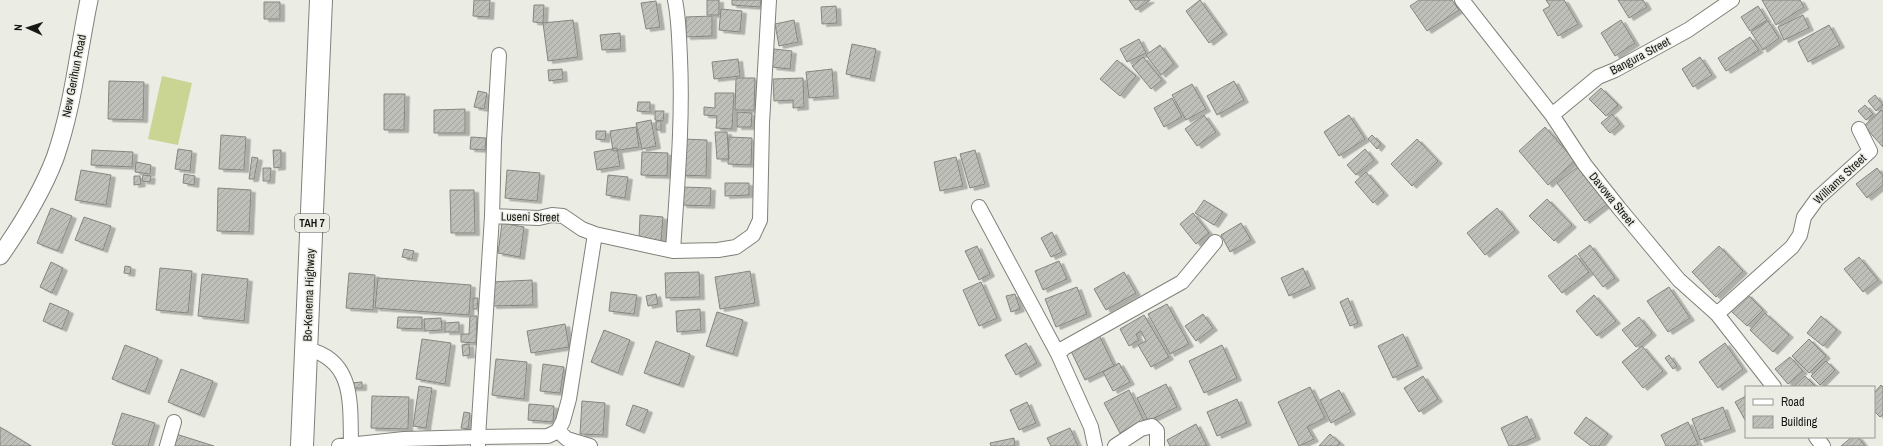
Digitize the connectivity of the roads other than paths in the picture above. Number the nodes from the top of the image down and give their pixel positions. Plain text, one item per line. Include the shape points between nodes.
1 (89, 0) edge
2 (322, 0) edge
3 (675, 0) edge
4 (769, 0) edge
5 (1462, 0) edge
6 (1732, 0) edge
7 (499, 55) dead end
8 (1552, 114) junction
9 (1858, 129) dead end
10 (979, 207) dead end
11 (492, 216) junction
12 (595, 234) junction
13 (1215, 242) dead end
14 (673, 251) junction
15 (0, 256) edge
16 (1717, 314) junction
17 (306, 349) junction
18 (1058, 354) junction
19 (1773, 386) edge
20 (174, 422) dead end
21 (558, 431) junction
22 (1817, 438) edge
23 (478, 442) edge
24 (345, 445) edge
25 (167, 446) edge
26 (302, 446) edge
27 (590, 446) edge
28 (1095, 446) edge
29 (1115, 446) edge
30 (1157, 446) edge
31 (1823, 446) edge

1 - 15 street, New Gerihun Road via 71,102 54,158 39,193
2 - 17 highway, Bo-Kenema Highway / TAH 7
3 - 14 street via 681,83
4 - 14 street, Luseni Street via 760,220 752,235 736,247
5 - 8 street, Davowa Street
6 - 8 street, Bangura Street via 1688,30 1598,77
7 - 11 street
8 - 16 street, Davowa Street via 1585,164 1674,274
9 - 16 street, Williams Street via 1870,151 1817,199 1804,217 1800,235 1792,247
10 - 18 street
11 - 12 street, Luseni Street via 563,216 582,229
11 - 23 street, Luseni Street
12 - 14 street, Luseni Street
12 - 21 street via 569,399
13 - 18 street via 1182,282 1064,348
16 - 19 street, Davowa Street
17 - 24 street via 330,359 344,376 350,403
17 - 26 highway, Bo-Kenema Highway / TAH 7
18 - 28 street via 1091,427
20 - 25 street
21 - 23 street via 548,436
21 - 27 street via 567,439
22 - 31 street
23 - 24 street via 404,439
29 - 30 street via 1141,429 1152,426 1157,431

